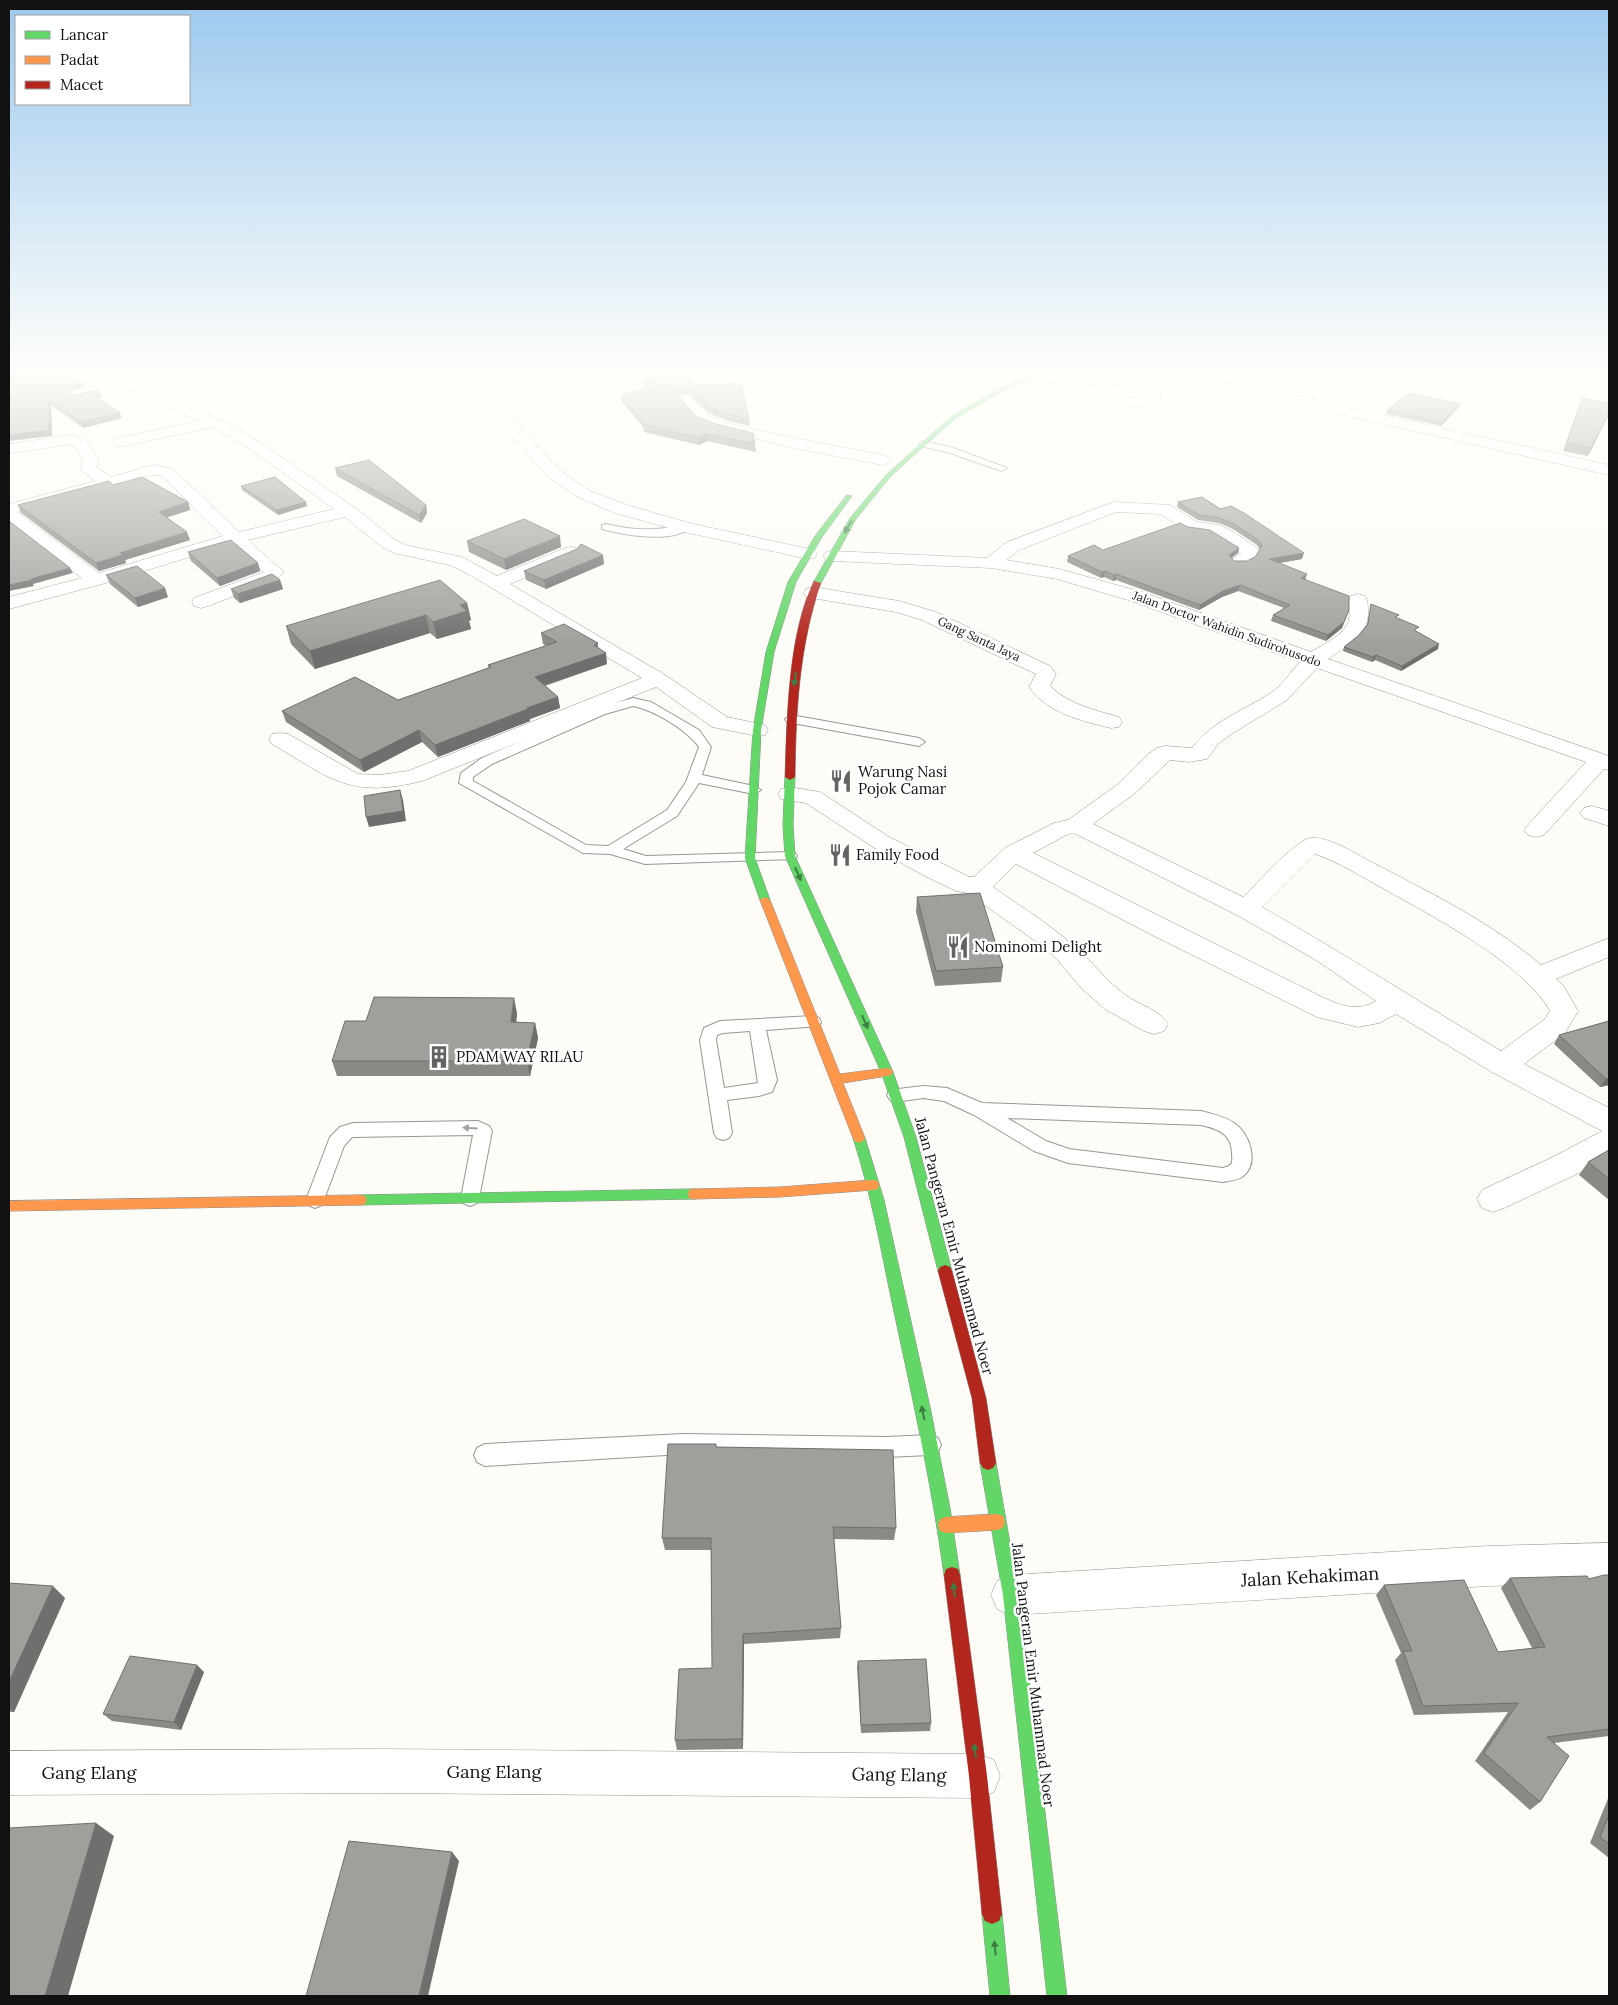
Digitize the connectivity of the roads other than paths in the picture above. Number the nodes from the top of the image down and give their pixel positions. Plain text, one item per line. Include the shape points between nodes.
1 (91, 461) edge
2 (275, 461) edge
3 (542, 461) edge
4 (882, 461) edge
5 (905, 461) edge
6 (981, 461) edge
7 (1567, 461) edge
8 (1002, 468) dead end
9 (1609, 470) edge
10 (870, 473) dead end
11 (108, 482) junction
12 (870, 496) junction
13 (348, 511) junction
14 (11, 516) edge
15 (606, 526) dead end
16 (686, 527) junction
17 (235, 538) junction
18 (571, 552) edge
19 (808, 554) junction
20 (832, 556) junction
21 (1239, 562) edge
22 (991, 563) junction
23 (96, 580) junction
24 (792, 582) junction
25 (496, 583) junction
26 (814, 588) junction
27 (1358, 600) dead end
28 (201, 602) dead end
29 (9, 603) edge
30 (1313, 660) junction
31 (658, 679) junction
32 (761, 699) junction
33 (785, 700) junction
34 (791, 719) junction
35 (1111, 722) dead end
36 (757, 730) junction
37 (280, 739) dead end
38 (918, 742) dead end
39 (1605, 761) edge
40 (696, 778) junction
41 (754, 790) junction
42 (788, 794) junction
43 (1074, 826) junction
44 (1536, 830) dead end
45 (611, 850) junction
46 (1014, 853) junction
47 (790, 856) junction
48 (750, 858) junction
49 (974, 885) junction
50 (1246, 909) junction
51 (1609, 946) edge
52 (1539, 976) junction
53 (1396, 1001) junction
54 (813, 1022) junction
55 (1154, 1024) dead end
56 (757, 1025) junction
57 (1502, 1065) junction
58 (887, 1072) junction
59 (837, 1079) junction
60 (716, 1095) junction
61 (896, 1095) junction
62 (980, 1110) junction
63 (1609, 1122) edge
64 (723, 1133) dead end
65 (1609, 1141) edge
66 (873, 1185) junction
67 (470, 1198) junction
68 (1493, 1199) dead end
69 (315, 1200) junction
70 (9, 1206) edge
71 (930, 1445) junction
72 (485, 1455) dead end
73 (997, 1522) junction
74 (946, 1525) junction
75 (1609, 1563) edge
76 (1011, 1595) junction
77 (9, 1773) edge
78 (978, 1776) junction
79 (1000, 1996) edge
80 (1058, 1996) edge

1 - 11 street via 88,469
2 - 13 street
3 - 16 street via 553,473 584,494 620,509
4 - 10 main road
5 - 12 main road, Jalan Pangeran Emir Muhammad Noer
6 - 8 lane
7 - 9 street
11 - 14 street
11 - 17 street via 162,470
12 - 19 main road via 855,489
12 -> 20 main road, Jalan Pangeran Emir Muhammad Noer via 853,518
13 - 17 street
13 - 25 street via 376,535 400,549 456,561
14 - 23 street
15 - 16 lane via 646,534
16 - 19 street
17 - 23 street
17 - 28 street via 275,572
18 - 25 street
19 - 24 main road
20 - 22 street, Jalan Doctor Wahidin Sudirohusodo
20 - 26 main road, Jalan Pangeran Emir Muhammad Noer
21 - 22 street via 1249,555 1248,548 1217,530 1193,527 1164,509 1114,507 1012,546
22 - 30 street, Jalan Doctor Wahidin Sudirohusodo via 1059,574 1135,596
23 - 29 street
24 - 26 main road
24 - 32 main road via 770,652
25 - 31 street
26 -> 33 main road, Jalan Pangeran Emir Muhammad Noer
26 - 35 street, Gang Santa Jaya via 930,616 1043,670 1046,674 1039,687 1047,696 1071,709
27 - 30 street via 1359,621 1350,635
30 - 39 street, Jalan Doctor Wahidin Sudirohusodo
30 - 43 street via 1280,696 1225,728 1210,739 1202,752 1189,755 1165,753 1126,789
31 - 36 street via 720,722
31 - 37 street via 414,776 384,782 356,781 346,777
32 - 33 main road
32 - 36 main road
33 - 34 main road, Jalan Pangeran Emir Muhammad Noer
34 - 38 lane
34 - 42 main road, Jalan Pangeran Emir Muhammad Noer
36 - 41 main road
39 - 44 street
40 - 41 lane
40 - 45 lane via 672,813
40 - 45 lane via 705,747 696,733 647,706 633,702 583,718 487,762 466,776 466,783 558,837 582,849
41 - 48 main road
42 - 47 main road, Jalan Pangeran Emir Muhammad Noer
42 - 49 street via 812,798 932,870 965,885
43 - 46 street via 1062,828
43 - 50 street
45 - 48 lane via 645,860
46 - 49 street via 991,876
46 - 53 street via 1189,944 1321,1007 1362,1018
47 - 48 lane
47 -> 58 main road, Jalan Pangeran Emir Muhammad Noer
48 - 54 main road
49 - 55 street via 1047,937 1115,1002
50 - 52 street via 1308,847 1322,847 1448,914
50 - 53 street via 1325,954
51 - 52 street
52 - 57 street via 1562,1003 1562,1018
53 - 57 street
54 - 56 lane
54 - 59 main road
56 - 60 lane via 720,1027 710,1032 708,1040
56 - 60 lane via 768,1080 766,1087
57 - 63 street
58 - 59 main road
58 - 61 main road, Jalan Pangeran Emir Muhammad Noer
59 - 66 main road
60 - 64 lane
61 - 62 lane via 938,1093
61 - 73 main road, Jalan Pangeran Emir Muhammad Noer via 917,1157 979,1398
62 - 62 lane via 1040,1146 1068,1156 1223,1174 1235,1172 1242,1165 1242,1143 1237,1134 1222,1124 1201,1118
65 - 68 street
66 - 67 main road via 780,1192
71 -> 66 main road
67 - 69 main road
67 -> 69 lane via 483,1132 478,1128 346,1132 336,1142
69 - 70 main road
71 - 72 lane via 683,1444
71 - 74 main road
73 - 74 main road
73 - 76 main road, Jalan Pangeran Emir Muhammad Noer
78 -> 74 main road
75 - 76 street, Jalan Kehakiman via 1488,1566
76 - 80 main road, Jalan Pangeran Emir Muhammad Noer
77 - 78 street, Gang Elang via 388,1771
79 -> 78 main road

